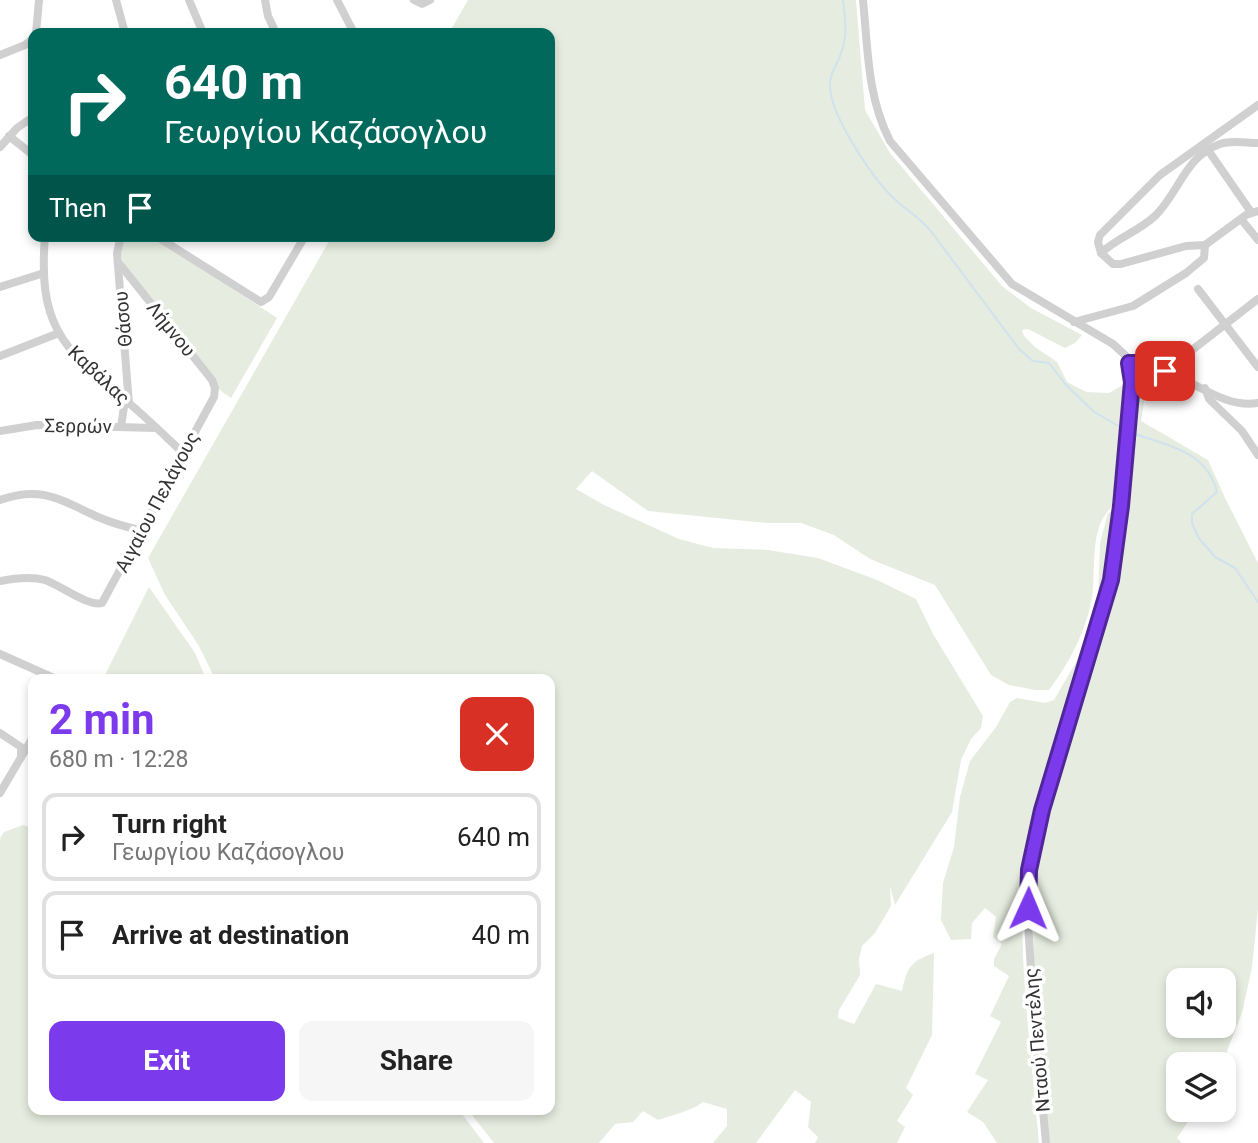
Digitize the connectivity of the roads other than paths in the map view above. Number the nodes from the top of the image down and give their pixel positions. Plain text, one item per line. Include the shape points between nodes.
1 (38, 0) edge
2 (116, 0) edge
3 (189, 0) edge
4 (265, 0) edge
5 (337, 0) edge
6 (414, 0) edge
7 (863, 0) edge
8 (428, 2) edge
9 (36, 28) edge
10 (124, 28) edge
11 (201, 28) edge
12 (274, 28) edge
13 (351, 28) edge
14 (28, 42) edge
15 (0, 55) edge
16 (1258, 105) edge
17 (28, 121) edge
18 (9, 136) junction
19 (1258, 142) edge
20 (0, 147) edge
21 (1208, 150) junction
22 (28, 151) edge
23 (1197, 153) junction
24 (1254, 212) edge
25 (1241, 219) junction
26 (1258, 240) edge
27 (46, 242) edge
28 (119, 242) edge
29 (165, 242) edge
30 (300, 242) edge
31 (1205, 245) junction
32 (1101, 253) junction
33 (118, 262) junction
34 (44, 273) junction
35 (0, 287) edge
36 (1198, 289) dead end
37 (1258, 299) edge
38 (1074, 322) junction
39 (1225, 323) junction
40 (59, 333) junction
41 (0, 356) edge
42 (1129, 363) junction
43 (1258, 367) edge
44 (1165, 371) junction
45 (1205, 388) junction
46 (213, 399) joint
47 (127, 402) junction
48 (1258, 403) edge
49 (121, 427) junction
50 (156, 428) junction
51 (0, 431) edge
52 (183, 453) junction
53 (1258, 455) edge
54 (0, 500) edge
55 (141, 530) junction
56 (0, 581) edge
57 (0, 654) edge
58 (45, 674) edge
59 (0, 733) edge
60 (16, 743) junction
61 (0, 745) edge
62 (28, 745) edge
63 (20, 758) junction
64 (0, 793) edge
65 (1046, 1143) edge

1 - 9 street
2 - 10 street
3 - 11 street
4 - 12 street
5 - 13 street
6 - 8 street
7 - 38 street via 872,93 890,141 1012,284
14 - 15 street
16 - 23 street
17 - 18 street
18 - 20 street
18 - 22 street
19 - 21 street via 1220,144
21 - 23 street
21 - 24 street
23 - 32 street via 1170,201
23 - 32 street via 1149,185 1100,235
24 - 25 street
25 - 26 street
25 - 31 street
27 - 34 street, Καβάλας
28 - 33 street, Θάσου
29 - 30 street via 264,302
31 - 32 street via 1121,264 1113,264
31 - 38 street via 1204,257 1151,296 1133,306
33 - 46 street, Λήμνου via 212,380
33 - 47 street, Θάσου
34 - 35 street
34 - 40 street, Καβάλας via 47,303
36 - 39 street
37 - 39 street
38 - 42 street via 1121,350
39 - 43 street
39 - 44 street
40 - 41 street
40 - 47 street, Καβάλας via 79,361
42 - 44 street
42 - 65 street, Νταού Πεντέλης via 1132,382 1111,580 1042,810 1029,870 1032,1000
44 - 45 street
45 - 48 street via 1232,401
45 - 53 street via 1209,399 1242,431
46 - 52 street, Αιγαίου Πελάγους
47 - 49 street, Θάσου
47 - 50 street, Καβάλας
49 - 50 street, Σερρών
49 - 51 street, Σερρών via 31,425
50 - 52 street, Καβάλας
52 - 55 street, Αιγαίου Πελάγους
54 - 55 street via 45,494 107,521
55 - 56 street, Αιγαίου Πελάγους via 101,604 41,579
57 - 58 street
59 - 60 street
60 - 61 street
60 - 63 street via 22,750
62 - 63 street
63 - 64 street

